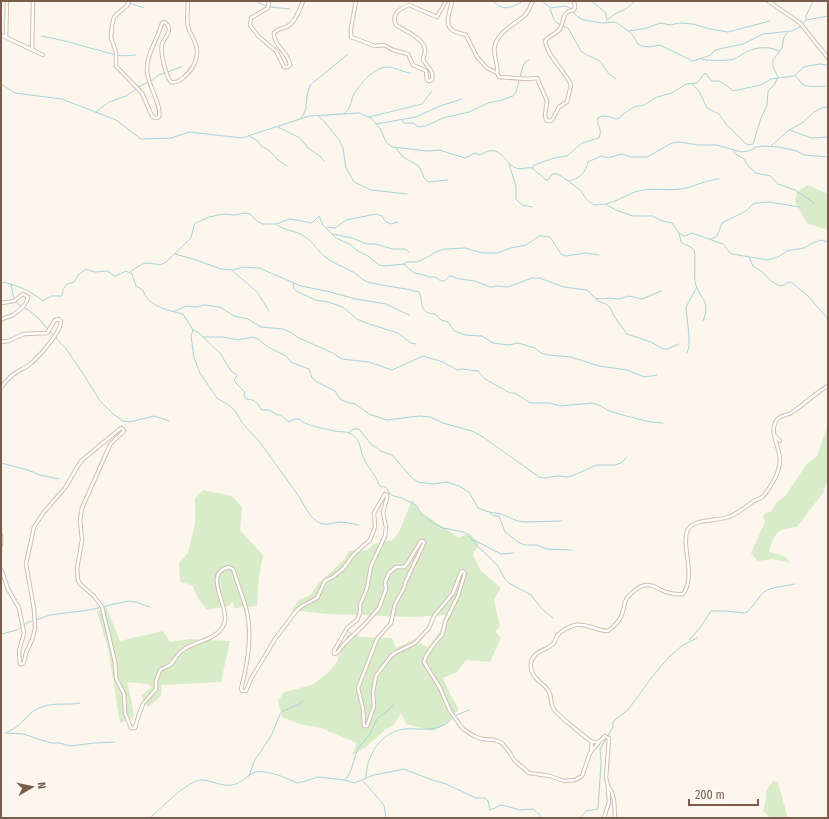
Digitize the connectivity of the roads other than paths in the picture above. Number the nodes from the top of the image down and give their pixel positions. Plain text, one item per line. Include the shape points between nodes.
1 (7, 1) edge
2 (33, 1) edge
3 (129, 1) edge
4 (188, 1) edge
5 (269, 1) edge
6 (303, 1) edge
7 (356, 1) edge
8 (446, 1) edge
9 (452, 1) edge
10 (533, 1) edge
11 (574, 1) edge
12 (768, 1) edge
13 (1, 35) edge
14 (6, 37) junction
15 (32, 50) junction
16 (43, 55) dead end
17 (828, 58) edge
18 (497, 73) junction
19 (1, 303) edge
20 (1, 320) edge
21 (1, 342) edge
22 (828, 386) edge
23 (1, 388) edge
24 (774, 436) junction
25 (780, 441) dead end
26 (1, 535) edge
27 (1, 545) edge
28 (1, 569) edge
29 (592, 742) junction
30 (599, 742) junction
31 (590, 752) junction
32 (608, 786) junction
33 (604, 818) edge
34 (615, 818) edge

1 - 14 street
2 - 15 street
3 - 4 street via 114,17 112,26 111,38 116,52 116,66 142,93 155,118 158,117 159,108 147,71 152,48 162,23 169,27 162,49 167,76 171,82 175,83 184,77 197,56 188,25
5 - 6 street via 268,8 251,18 250,25 276,52 284,67 289,66 290,62 276,41 274,33 290,25
7 - 8 street via 351,37 408,54 412,65 426,71 429,82 433,75 423,60 425,47 412,33 396,25 394,17 409,5 437,17
9 - 18 street via 448,20 450,27 466,35 477,57 487,68
10 - 18 street via 524,16 510,26 497,41 494,56
11 - 18 street via 574,10 565,14 559,31 545,41 548,52 571,84 567,102 559,108 552,120 546,120 544,115 547,101 537,78 499,76
12 - 17 street via 800,23
13 - 14 street
14 - 15 street
15 - 16 street
19 - 20 street via 14,301 23,294 28,297 26,303 12,316
21 - 23 street via 24,334 47,333 55,320 60,320 61,324 53,339 31,364 15,373
22 - 24 street via 791,413 776,420
24 - 25 street
24 - 29 street via 779,455 779,469 762,497 728,517 695,523 688,529 686,540 689,570 683,594 664,591 653,585 642,586 628,598 619,620 608,631 588,625 572,626 533,658 533,675 548,690 553,709
26 - 27 street
28 - 31 street via 8,589 19,608 24,633 19,657 22,664 35,629 26,564 34,527 47,508 66,488 81,460 123,429 124,431 110,446 82,508 82,540 77,569 80,584 102,607 117,681 124,694 129,725 135,728 143,704 156,689 160,670 171,664 185,649 218,632 224,624 223,606 216,584 217,575 222,569 233,569 249,625 248,652 241,688 244,692 275,639 297,610 317,598 326,581 343,569 372,537 375,527 374,513 385,494 385,536 371,566 358,618 347,628 334,654 379,608 386,589 385,580 391,571 396,567 404,567 421,541 424,543 395,604 390,623 377,639 360,680 358,688 363,709 363,725 368,724 374,706 372,692 376,676 390,656 415,643 426,632 434,616 453,594 462,571 465,573 458,596 442,635 424,662 457,722 474,736 502,743 514,760 529,772 564,781 582,776
29 - 30 street
29 - 31 street
30 - 31 street
30 - 32 street via 605,736 609,738 606,773
32 - 33 street via 609,802
32 - 34 street via 614,800

